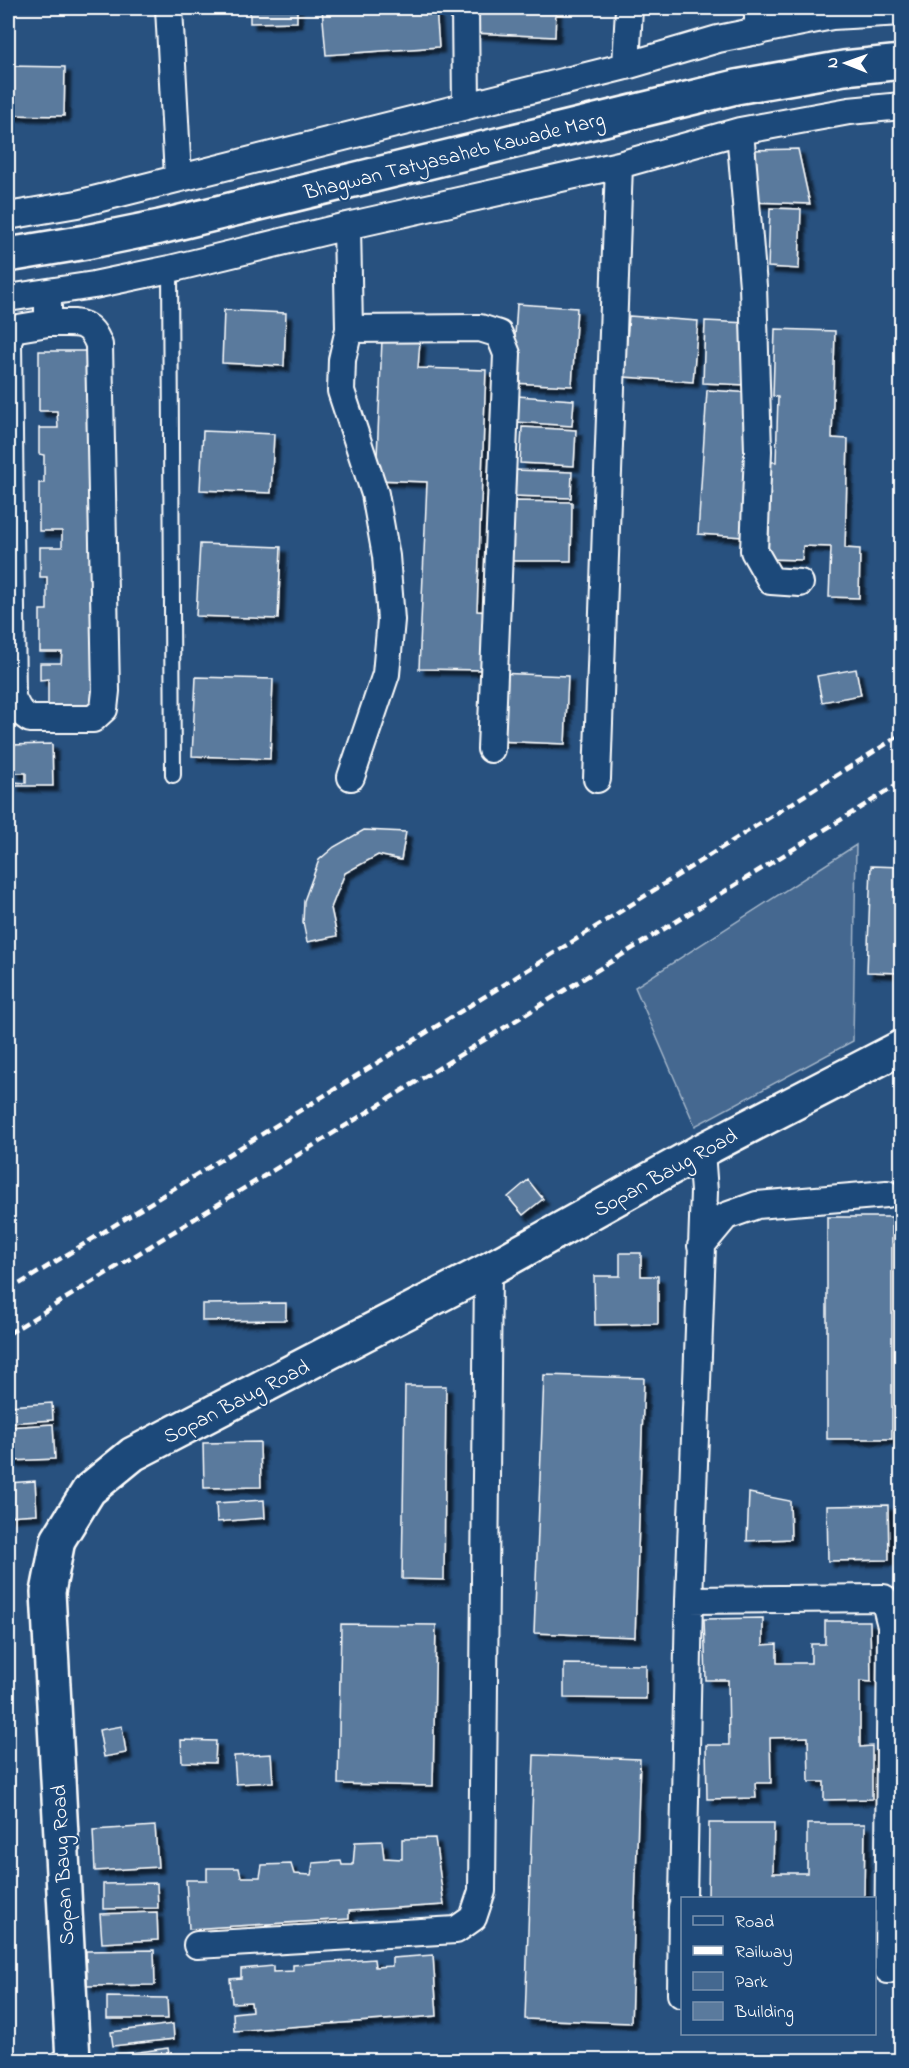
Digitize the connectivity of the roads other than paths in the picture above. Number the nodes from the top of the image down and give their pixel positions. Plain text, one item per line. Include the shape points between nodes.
1 (170, 8) edge
2 (465, 8) edge
3 (629, 8) edge
4 (839, 12) edge
5 (902, 12) edge
6 (758, 20) edge
7 (902, 62) edge
8 (626, 66) junction
9 (466, 105) junction
10 (902, 106) edge
11 (740, 131) junction
12 (619, 165) junction
13 (178, 177) junction
14 (8, 216) edge
15 (347, 226) junction
16 (8, 255) edge
17 (170, 269) junction
18 (48, 292) junction
19 (8, 298) edge
20 (48, 323) junction
21 (349, 328) junction
22 (800, 583) dead end
23 (491, 750) dead end
24 (173, 775) dead end
25 (351, 777) dead end
26 (597, 779) dead end
27 (902, 1047) edge
28 (701, 1151) junction
29 (887, 1194) dead end
30 (701, 1246) junction
31 (488, 1270) junction
32 (689, 1600) junction
33 (683, 1897) edge
34 (197, 1945) dead end
35 (888, 1970) dead end
36 (73, 2061) edge

1 - 13 street
2 - 9 street
3 - 8 street
4 - 5 street
4 - 6 street
6 - 8 street via 717,39
7 - 16 street, Bhagwan Tatyasaheb Kawade Marg via 736,87 159,227
8 - 9 street
9 - 13 street
10 - 11 street via 849,111
11 - 12 street
11 - 22 street via 753,286 758,451 754,551 771,581
12 - 15 street
12 - 26 street
13 - 14 street via 77,204
15 - 17 street
15 - 21 street
17 - 18 street
17 - 24 lane
18 - 19 street
18 - 20 street
20 - 20 street via 85,324 94,332 99,345 106,691 104,709 93,719 30,719 12,698 8,343 11,332 18,327
21 - 23 street via 480,328 499,334 507,354
21 - 25 street via 341,391 375,494 386,556 391,620 386,674
27 - 28 street, Sopan Baug Road
28 - 30 street
28 - 31 street, Sopan Baug Road
29 - 30 street via 757,1205 726,1216
30 - 32 street
31 - 34 street via 482,1891 473,1918 456,1930
31 - 36 street, Sopan Baug Road via 133,1454 89,1490 58,1540 48,1593
32 - 33 street
32 - 35 street via 884,1598 891,1626

